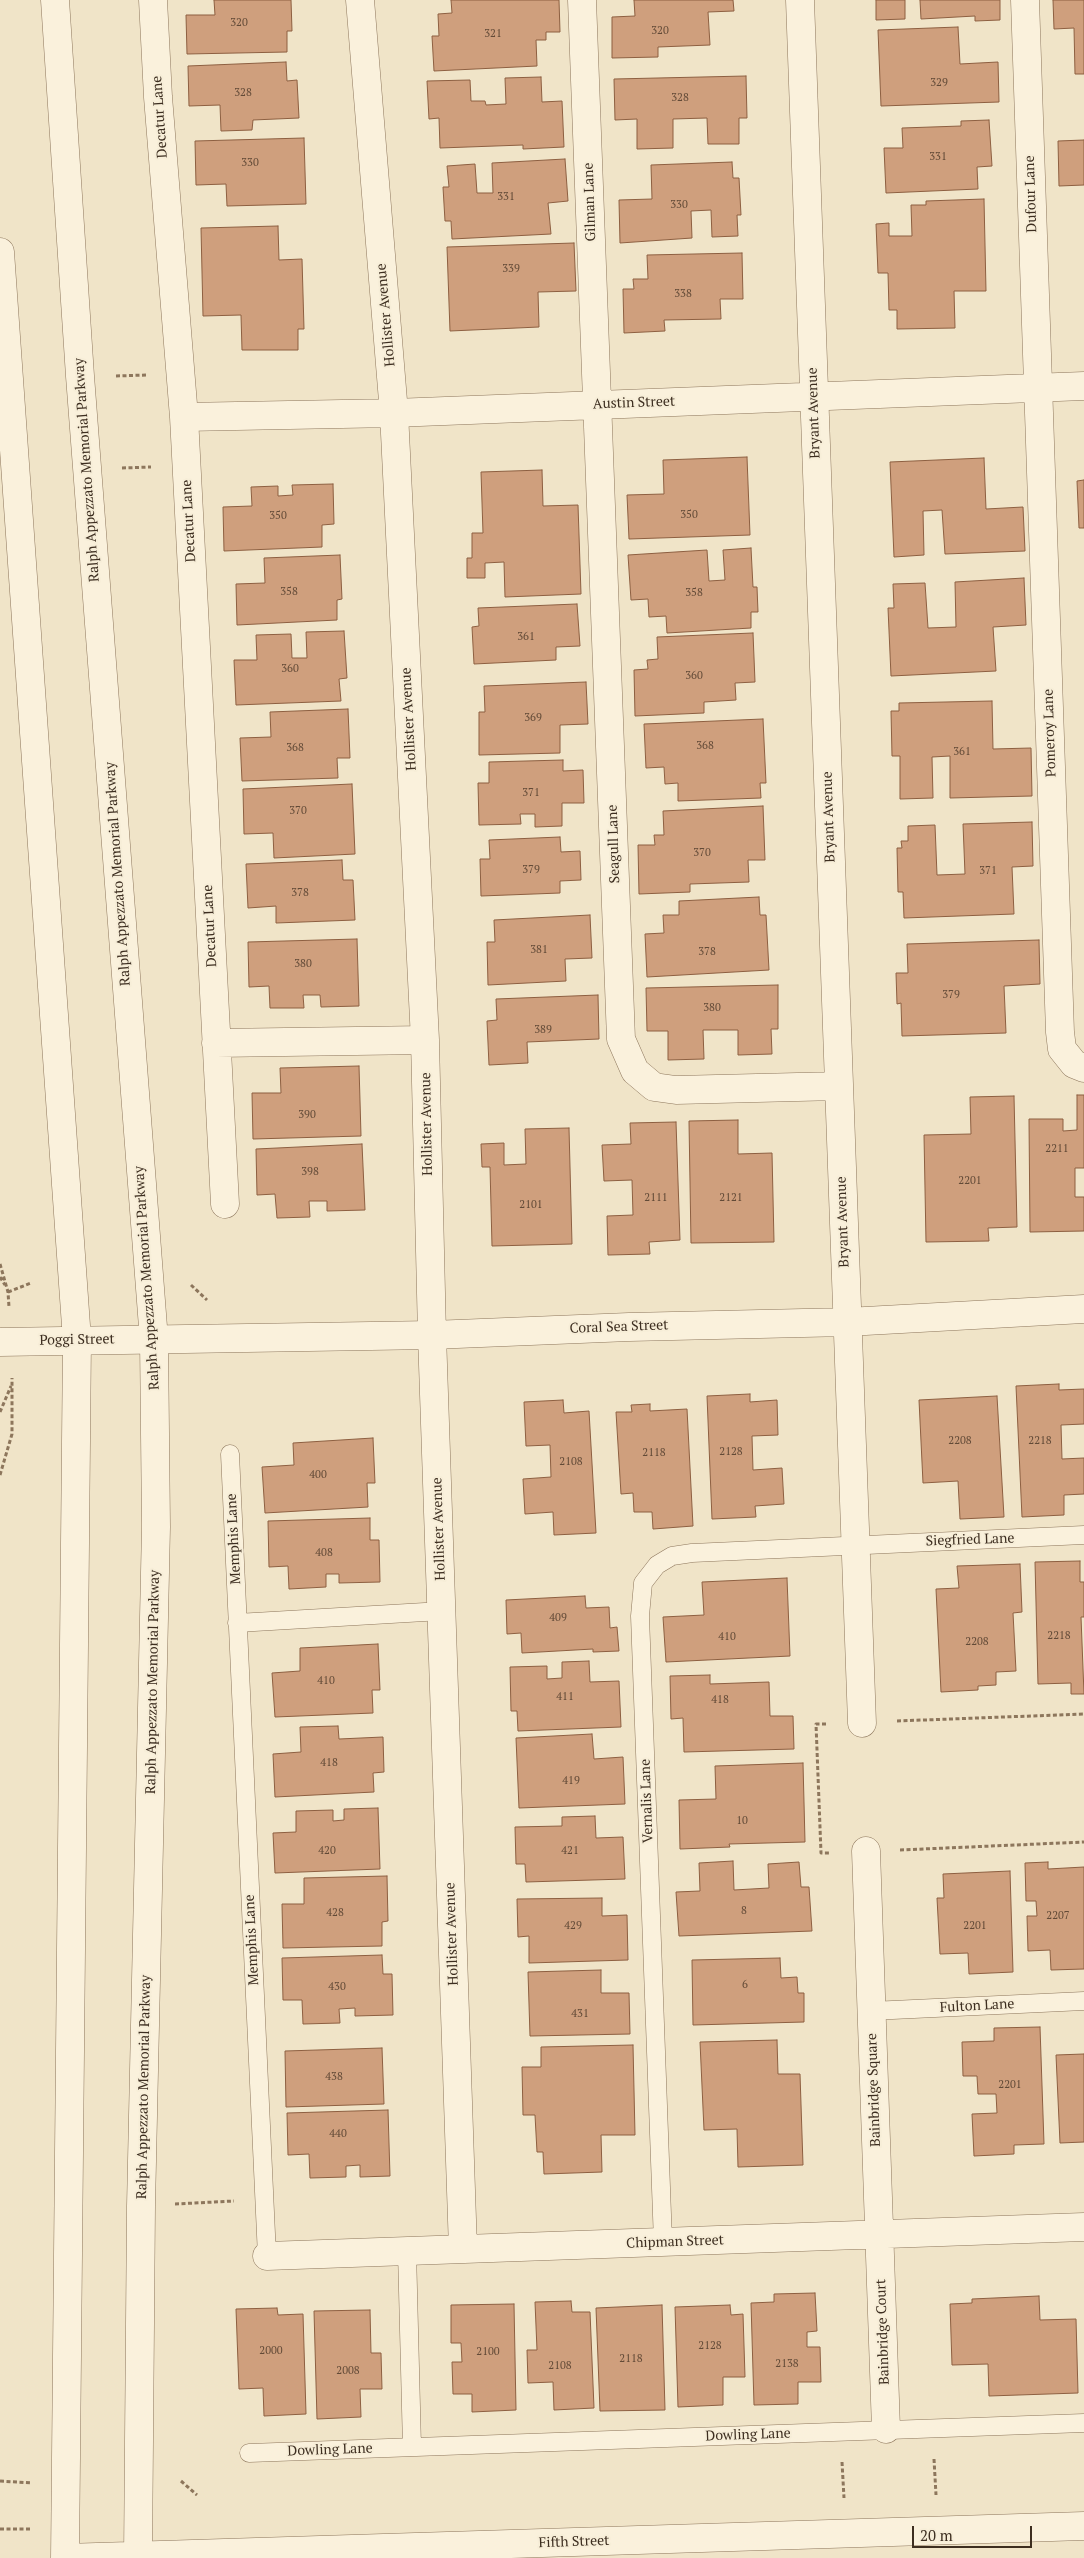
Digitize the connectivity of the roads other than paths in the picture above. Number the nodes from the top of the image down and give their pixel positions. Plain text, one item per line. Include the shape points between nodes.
1 (55, 0) edge
2 (153, 0) edge
3 (360, 0) edge
4 (582, 0) edge
5 (800, 0) edge
6 (1025, 0) edge
7 (0, 252) edge
8 (1084, 386) edge
9 (1038, 388) junction
10 (814, 396) junction
11 (598, 405) junction
12 (394, 413) junction
13 (184, 417) junction
14 (425, 1040) junction
15 (216, 1043) junction
16 (1084, 1068) edge
17 (838, 1086) junction
18 (225, 1204) dead end
19 (1084, 1309) edge
20 (847, 1322) junction
21 (432, 1335) junction
22 (77, 1340) junction
23 (154, 1340) junction
24 (0, 1342) edge
25 (230, 1454) dead end
26 (1084, 1535) edge
27 (855, 1544) junction
28 (442, 1611) junction
29 (238, 1623) junction
30 (862, 1723) road end
31 (866, 1851) road end
32 (1084, 2001) edge
33 (871, 2010) junction
34 (1084, 2227) edge
35 (880, 2234) junction
36 (662, 2242) junction
37 (463, 2249) junction
38 (407, 2251) junction
39 (267, 2256) joint
40 (1084, 2423) edge
41 (886, 2429) junction
42 (412, 2447) junction
43 (249, 2453) dead end
44 (1084, 2526) edge
45 (138, 2557) edge
46 (65, 2558) edge

1 - 23 street, Ralph Appezzato Memorial Parkway via 80,376
2 - 13 street, Decatur Lane
3 - 12 street, Hollister Avenue
4 - 11 street, Gilman Lane
5 - 10 street, Bryant Avenue
6 - 9 street, Dufour Lane
7 - 22 street
8 - 9 street, Austin Street
9 - 10 street, Austin Street
9 - 16 street, Pomeroy Lane via 1060,1032 1062,1049 1074,1064
10 - 11 street, Austin Street
10 - 17 street, Bryant Avenue
11 - 12 street, Austin Street
11 - 17 street, Seagull Lane via 621,1039 635,1070 654,1087 676,1090
12 - 13 street, Austin Street
12 - 14 street, Hollister Avenue
13 - 15 street, Decatur Lane
14 - 15 street
14 - 21 street, Hollister Avenue
15 - 18 street, Decatur Lane
17 - 20 street, Bryant Avenue
19 - 20 street, Coral Sea Street
20 - 21 street, Coral Sea Street
20 - 27 street, Bryant Avenue
21 - 23 street, Coral Sea Street
21 - 28 street, Hollister Avenue
22 - 23 street, Poggi Street
22 - 24 street, Poggi Street
22 - 46 street
23 - 45 street, Ralph Appezzato Memorial Parkway via 156,1527 141,2206
25 - 29 lane, Memphis Lane
26 - 27 lane, Siegfried Lane
27 - 30 street, Bryant Avenue
27 - 36 lane, Vernalis Lane via 692,1552 672,1556 657,1565 643,1583 640,1616
28 - 29 lane
28 - 37 street, Hollister Avenue
29 - 39 lane, Memphis Lane
31 - 33 street, Bainbridge Square
32 - 33 lane, Fulton Lane
33 - 35 street, Bainbridge Square
34 - 35 street, Chipman Street
35 - 36 street, Chipman Street
35 - 41 street, Bainbridge Court
36 - 37 street, Chipman Street
37 - 38 street, Chipman Street
38 - 39 street, Chipman Street
38 - 42 lane
40 - 41 lane, Dowling Lane
41 - 42 lane, Dowling Lane
42 - 43 lane, Dowling Lane
44 - 45 street, Fifth Street
45 - 46 street, Fifth Street

